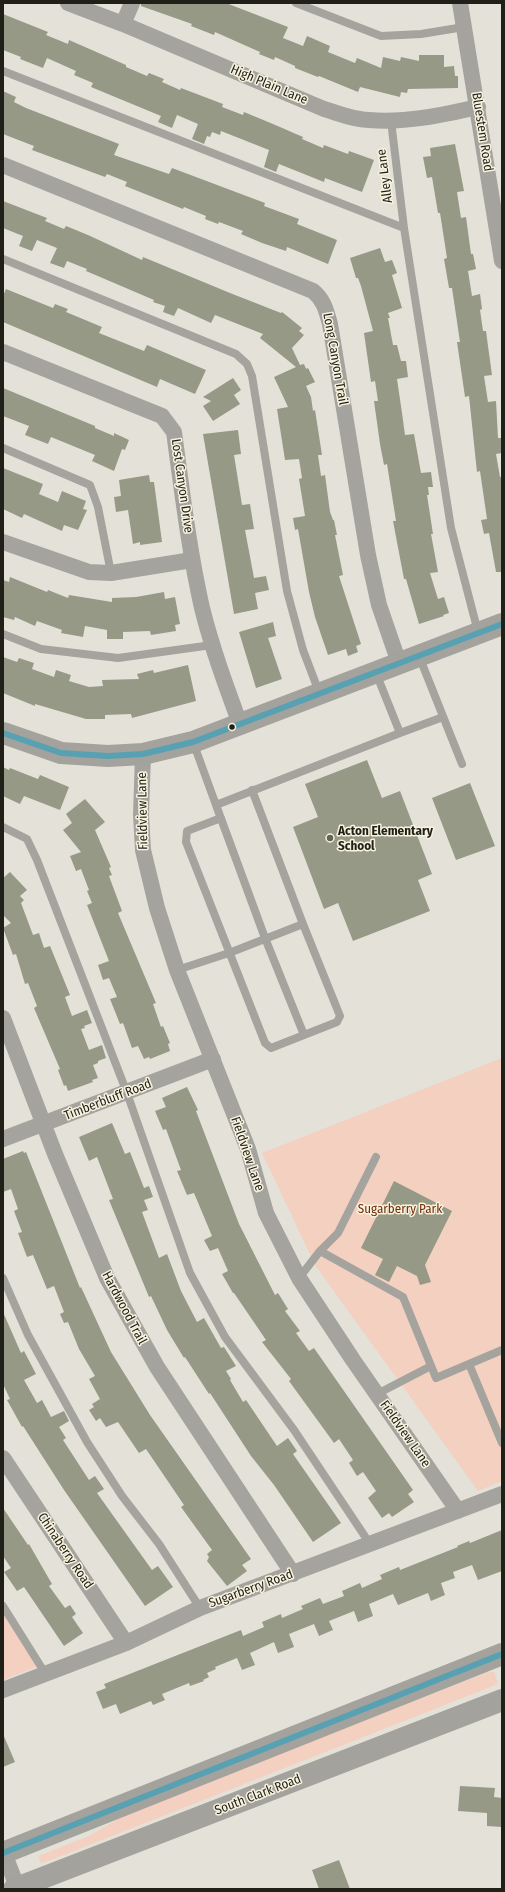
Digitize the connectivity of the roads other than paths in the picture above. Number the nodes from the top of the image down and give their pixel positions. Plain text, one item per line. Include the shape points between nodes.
1 (68, 3) edge
2 (132, 3) edge
3 (296, 3) edge
4 (460, 3) edge
5 (124, 24) junction
6 (464, 27) junction
7 (3, 71) edge
8 (478, 107) junction
9 (391, 120) junction
10 (3, 166) edge
11 (404, 228) junction
12 (3, 260) edge
13 (502, 261) edge
14 (3, 352) edge
15 (3, 448) edge
16 (3, 542) edge
17 (192, 560) junction
18 (111, 573) junction
19 (502, 624) edge
20 (478, 633) junction
21 (3, 634) edge
22 (212, 644) junction
23 (409, 659) junction
24 (376, 672) junction
25 (319, 693) junction
26 (443, 717) junction
27 (240, 724) junction
28 (3, 733) edge
29 (400, 733) junction
30 (193, 742) junction
31 (143, 754) junction
32 (462, 764) dead end
33 (252, 790) junction
34 (216, 805) junction
35 (221, 818) junction
36 (3, 827) edge
37 (304, 924) junction
38 (265, 938) junction
39 (229, 953) junction
40 (177, 970) junction
41 (3, 1018) edge
42 (304, 1035) junction
43 (213, 1059) junction
44 (127, 1093) junction
45 (44, 1124) junction
46 (3, 1139) edge
47 (376, 1157) dead end
48 (320, 1251) junction
49 (3, 1278) edge
50 (299, 1278) junction
51 (502, 1350) edge
52 (469, 1364) junction
53 (431, 1366) junction
54 (377, 1394) junction
55 (502, 1443) edge
56 (3, 1458) edge
57 (502, 1494) edge
58 (458, 1511) junction
59 (370, 1544) junction
60 (293, 1574) junction
61 (3, 1606) edge
62 (200, 1608) junction
63 (126, 1643) junction
64 (502, 1654) edge
65 (45, 1673) junction
66 (3, 1690) edge
67 (502, 1700) edge
68 (4, 1853) edge
69 (16, 1889) edge

1 - 5 street, High Plain Lane
2 - 5 street
3 - 6 lane via 381,36 421,34
4 - 6 street, Bluestem Road
5 - 9 street, High Plain Lane via 324,109 367,120
6 - 8 street, Bluestem Road
7 - 11 lane
8 - 9 street, High Plain Lane via 445,114
8 - 13 street, Bluestem Road
9 - 11 lane, Alley Lane
10 - 23 street, Long Canyon Trail via 313,291 321,298 330,324 373,581 386,629
11 - 20 lane, Alley Lane via 451,528
12 - 25 lane via 236,354 247,364 252,376 287,591 303,650
14 - 17 street, Lost Canyon Drive via 162,416 174,432
15 - 18 lane via 90,485 98,506
16 - 18 street via 89,572
17 - 18 street
17 - 22 street, Lost Canyon Drive
19 - 20 main road
20 - 23 main road
21 - 22 lane via 41,649 118,658
22 - 27 street, Lost Canyon Drive
23 - 24 main road
23 - 26 lane
24 - 25 main road
24 - 29 lane
25 - 27 main road
26 - 29 lane
26 - 32 lane
27 - 30 main road
28 - 31 main road via 61,753 108,756
29 - 33 lane
30 - 31 main road
30 - 34 lane
31 - 40 street, Fieldview Lane via 143,850 157,908
33 - 34 lane
33 - 37 lane
34 - 35 lane
35 - 38 lane
35 - 39 lane via 186,831 186,842
36 - 44 lane via 27,839 38,860
37 - 38 lane
37 - 42 lane via 340,1016 337,1022
38 - 39 lane
38 - 42 lane
39 - 40 lane
39 - 42 lane via 265,1043 271,1048
40 - 43 street, Fieldview Lane
41 - 45 street, Hardwood Trail
43 - 44 street, Timberbluff Road
43 - 50 street, Fieldview Lane via 248,1149 266,1212
44 - 45 street, Timberbluff Road
44 - 59 lane via 194,1279 225,1338 294,1430
45 - 46 street, Timberbluff Road
45 - 60 street, Hardwood Trail via 107,1278 157,1367
47 - 48 lane via 338,1233
48 - 50 lane
48 - 53 lane via 403,1297
49 - 62 lane via 28,1335 87,1442 122,1496 159,1544
50 - 54 street, Fieldview Lane
51 - 52 lane
52 - 53 lane via 436,1378
52 - 55 lane
53 - 54 lane
54 - 58 street, Fieldview Lane
56 - 63 street, Chinaberry Road
57 - 58 street, Sugarberry Road
58 - 59 street, Sugarberry Road
59 - 60 street, Sugarberry Road
60 - 62 street, Sugarberry Road
61 - 65 lane
62 - 63 street, Sugarberry Road
63 - 65 street, Sugarberry Road
64 - 68 main road
65 - 66 street, Sugarberry Road
67 - 69 main road, South Clark Road
68 - 69 street

